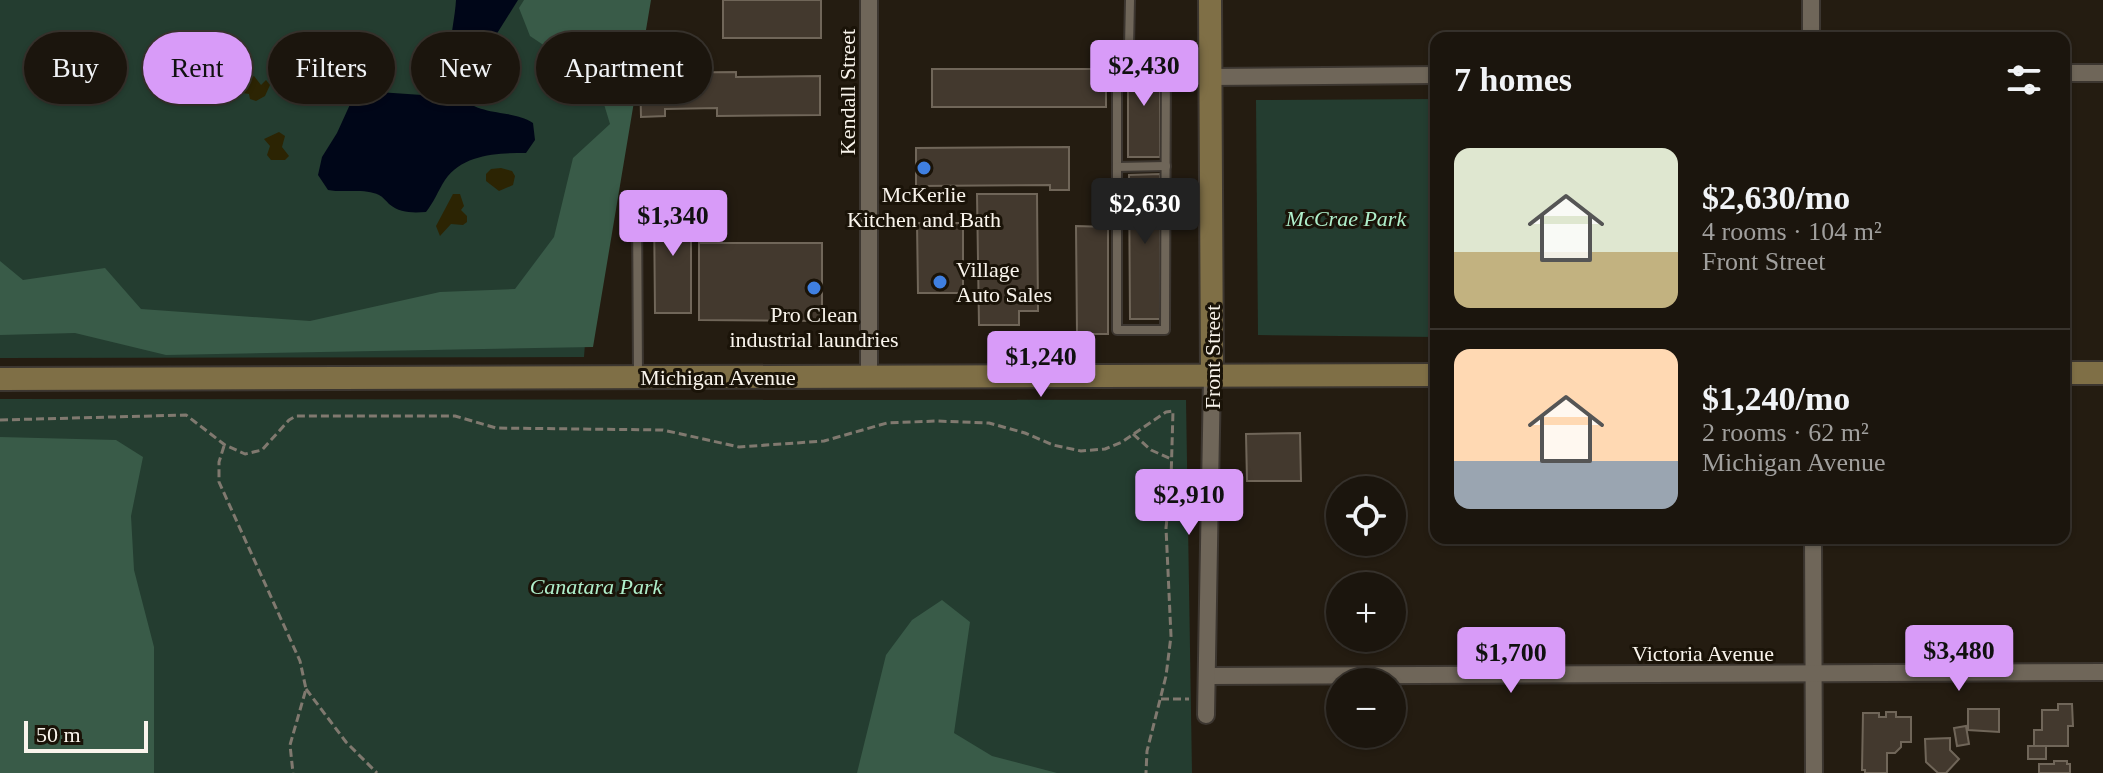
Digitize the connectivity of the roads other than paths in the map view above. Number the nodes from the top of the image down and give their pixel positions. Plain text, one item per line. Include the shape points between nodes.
1 (869, 0) edge
2 (1130, 0) edge
3 (1210, 0) edge
4 (1811, 0) edge
5 (1811, 32) edge
6 (1129, 47) junction
7 (2070, 73) edge
8 (2103, 73) edge
9 (1430, 75) edge
10 (1210, 77) junction
11 (1166, 166) junction
12 (1117, 167) junction
13 (637, 202) dead end
14 (2070, 373) edge
15 (2103, 373) edge
16 (1430, 375) edge
17 (1212, 376) junction
18 (638, 377) junction
19 (869, 377) junction
20 (0, 379) edge
21 (1813, 544) edge
22 (2103, 672) edge
23 (1815, 674) junction
24 (1207, 676) junction
25 (1206, 715) dead end
26 (1814, 773) edge

1 - 19 street, Kendall Street
2 - 6 lane
3 - 10 main road, Front Street
4 - 5 street
6 - 11 lane via 1166,47
6 - 12 lane via 1117,59
7 - 8 street
9 - 10 street
10 - 17 main road, Front Street
11 - 12 lane
11 - 12 lane via 1165,330 1117,330
13 - 18 lane
14 - 15 main road
16 - 17 main road, Michigan Avenue
17 - 19 main road, Michigan Avenue
17 - 24 street, Front Street
18 - 19 main road, Michigan Avenue
18 - 20 main road, Michigan Avenue
21 - 23 street
22 - 23 street, Victoria Avenue
23 - 24 street, Victoria Avenue
23 - 26 street
24 - 25 street, Front Street

